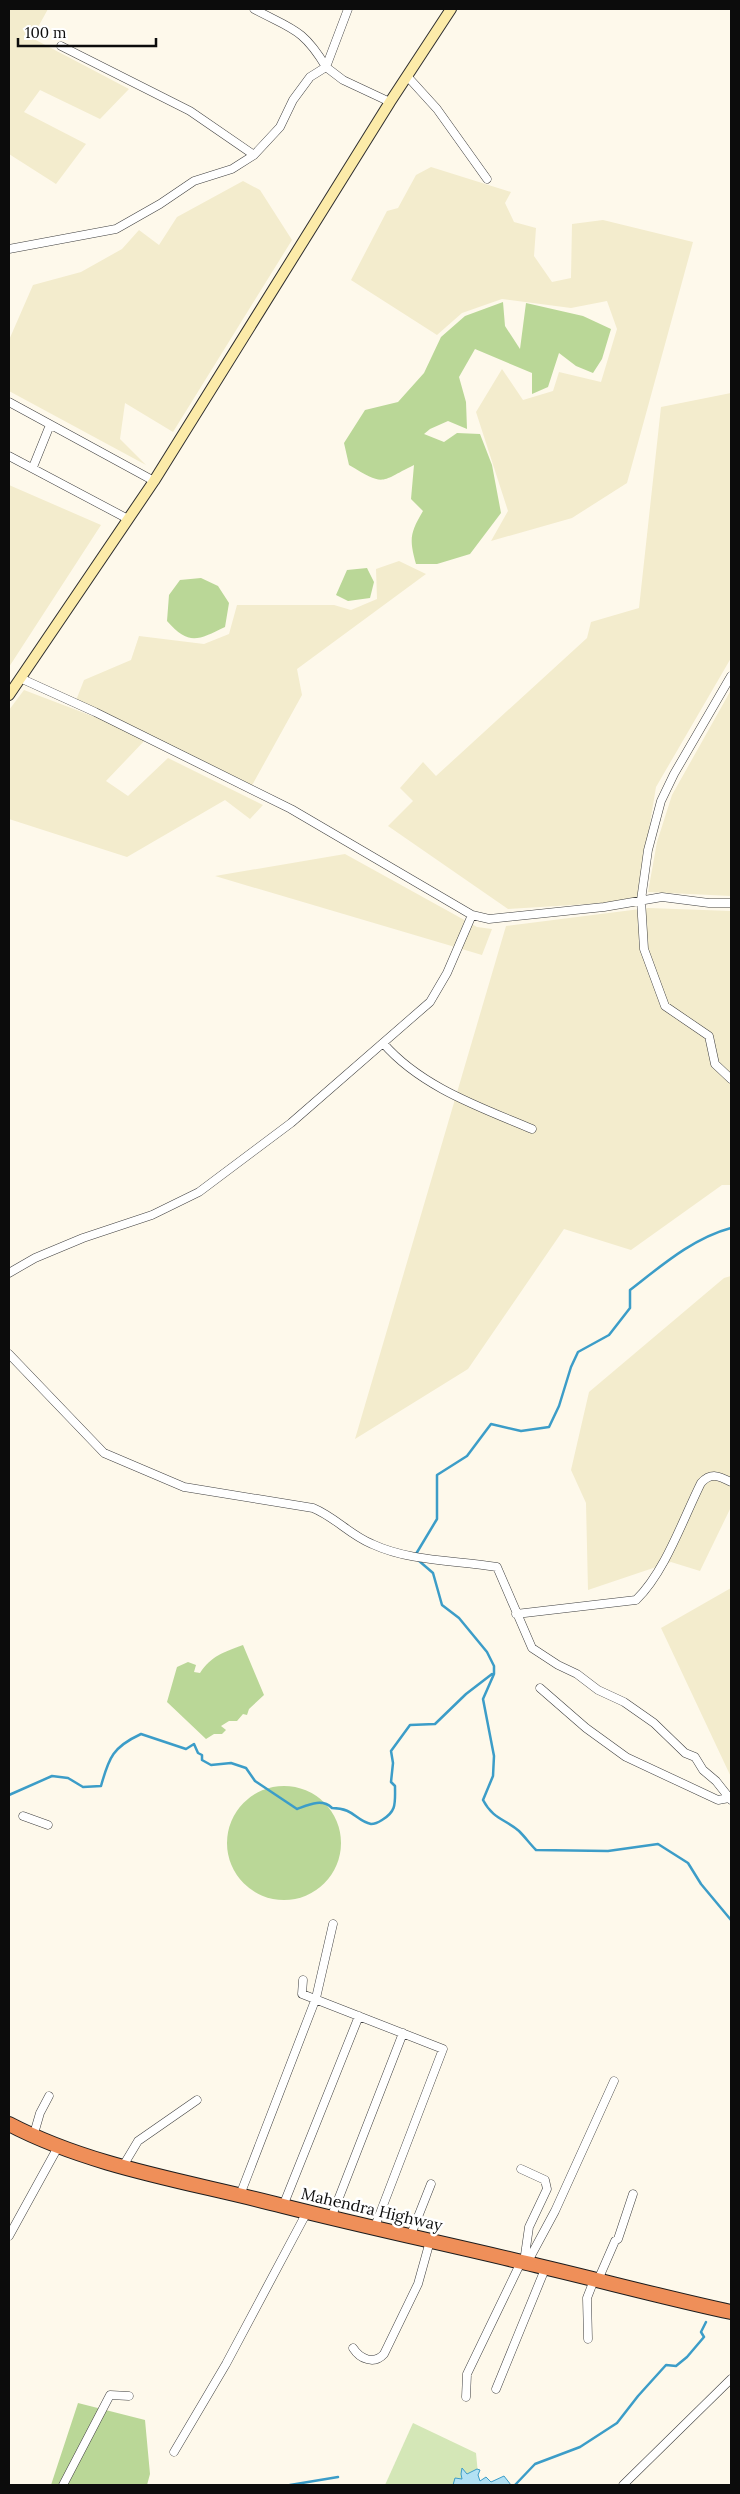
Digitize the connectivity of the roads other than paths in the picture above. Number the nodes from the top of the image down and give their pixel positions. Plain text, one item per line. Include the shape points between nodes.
1 (254, 9) edge
2 (348, 9) edge
3 (451, 9) edge
4 (61, 46) dead end
5 (326, 67) junction
6 (408, 76) junction
7 (390, 102) junction
8 (254, 155) junction
9 (487, 179) dead end
10 (9, 249) edge
11 (9, 402) edge
12 (50, 425) junction
13 (9, 456) edge
14 (33, 468) junction
15 (154, 481) junction
16 (128, 519) junction
17 (731, 676) edge
18 (20, 678) junction
19 (9, 695) edge
20 (641, 900) junction
21 (731, 903) edge
22 (472, 915) junction
23 (383, 1043) junction
24 (731, 1079) edge
25 (532, 1128) dead end
26 (9, 1272) edge
27 (9, 1354) edge
28 (731, 1482) edge
29 (516, 1614) junction
30 (540, 1688) dead end
31 (730, 1799) edge
32 (23, 1816) dead end
33 (48, 1824) dead end
34 (333, 1924) dead end
35 (303, 1980) dead end
36 (316, 1998) junction
37 (359, 2016) junction
38 (402, 2033) junction
39 (614, 2081) dead end
40 (50, 2096) dead end
41 (197, 2100) dead end
42 (9, 2124) edge
43 (32, 2137) junction
44 (58, 2147) junction
45 (123, 2166) junction
46 (521, 2168) dead end
47 (430, 2184) dead end
48 (633, 2194) dead end
49 (240, 2195) junction
50 (283, 2206) junction
51 (307, 2212) junction
52 (331, 2218) junction
53 (374, 2229) junction
54 (9, 2236) edge
55 (410, 2237) junction
56 (430, 2241) junction
57 (524, 2262) junction
58 (545, 2269) junction
59 (596, 2280) junction
60 (731, 2312) edge
61 (588, 2339) dead end
62 (353, 2348) dead end
63 (731, 2379) edge
64 (496, 2389) dead end
65 (129, 2396) dead end
66 (466, 2397) dead end
67 (174, 2452) dead end
68 (63, 2485) edge
69 (623, 2485) edge

1 - 5 street via 295,28 314,46
2 - 5 street
3 - 6 street
4 - 8 street via 190,111
5 - 7 street via 343,80
5 - 8 street via 310,77 280,127
6 - 7 street
6 - 9 street via 437,109
7 - 15 street
8 - 10 street via 232,168 194,181 116,229
11 - 12 street
12 - 14 street
12 - 15 street
13 - 14 street
14 - 16 street
15 - 16 street
16 - 18 street
17 - 20 street via 661,801 648,850
18 - 19 street
18 - 22 street via 291,809
20 - 21 street via 662,897
20 - 22 street via 489,919
20 - 24 street via 644,949 665,1006 709,1036 716,1064
22 - 23 street via 447,973 430,1002
23 - 25 street via 397,1059 428,1081
23 - 26 street via 291,1123 199,1192 152,1215 83,1238
27 - 29 street via 104,1453 184,1487 313,1508 329,1514 351,1534 401,1555 497,1567
28 - 29 street via 713,1475 706,1476 667,1553 646,1590 636,1600
29 - 31 street via 532,1648 654,1723 685,1753 694,1757
30 - 31 street via 626,1757 718,1800
32 - 33 street
34 - 36 street
35 - 36 street via 302,1994
36 - 37 street
36 - 49 street
37 - 38 street
37 - 50 street
38 - 52 street
38 - 53 street via 443,2049
39 - 57 street via 555,2211
40 - 43 street
41 - 45 street via 138,2141
42 - 43 highway, Mahendra Highway
43 - 44 highway, Mahendra Highway
44 - 45 highway, Mahendra Highway
44 - 54 street
45 - 49 highway, Mahendra Highway
46 - 57 street via 545,2180 547,2189 529,2227
47 - 55 street
48 - 59 street via 618,2239
49 - 50 highway, Mahendra Highway
50 - 51 highway, Mahendra Highway
51 - 52 highway, Mahendra Highway
51 - 67 street via 226,2364
52 - 53 highway, Mahendra Highway
53 - 55 highway, Mahendra Highway
55 - 56 highway, Mahendra Highway
56 - 57 highway, Mahendra Highway
56 - 62 street via 418,2284 384,2354 372,2361 357,2354
57 - 58 highway, Mahendra Highway
57 - 66 street via 467,2374
58 - 59 highway, Mahendra Highway
58 - 64 street
59 - 60 highway, Mahendra Highway
59 - 61 street via 587,2298
63 - 69 street
65 - 68 street via 110,2395

